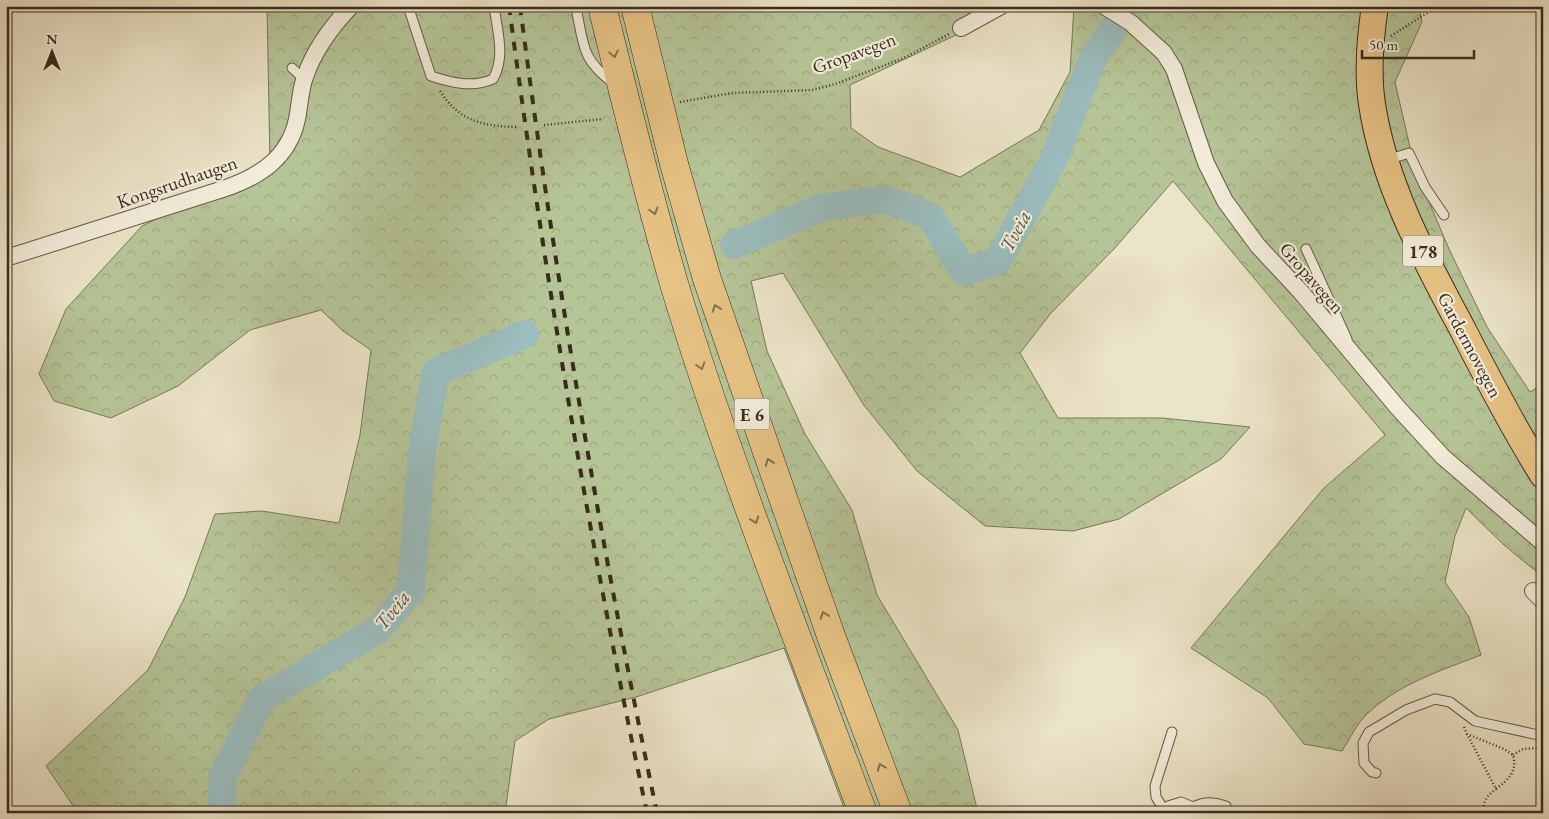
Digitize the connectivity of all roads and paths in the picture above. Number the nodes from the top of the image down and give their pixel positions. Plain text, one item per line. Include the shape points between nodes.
1 (351, 6) edge
2 (408, 6) edge
3 (494, 6) edge
4 (578, 6) edge
5 (602, 6) edge
6 (635, 6) edge
7 (1001, 6) edge
8 (1375, 6) edge
9 (1438, 6) edge
10 (1114, 13) edge
11 (961, 28) joint
12 (1389, 31) dead end
13 (292, 68) dead end
14 (431, 76) junction
15 (304, 79) junction
16 (622, 91) junction
17 (680, 102) dead end
18 (603, 119) dead end
19 (544, 125) dead end
20 (518, 127) dead end
21 (1386, 161) junction
22 (1444, 215) dead end
23 (1306, 249) dead end
24 (6, 258) edge
25 (1348, 352) junction
26 (1543, 475) edge
27 (1543, 543) edge
28 (1459, 708) junction
29 (1172, 732) dead end
30 (1467, 734) junction
31 (1543, 736) edge
32 (1543, 752) edge
33 (1513, 755) junction
34 (1376, 773) dead end
35 (1496, 789) junction
36 (1543, 808) edge
37 (1194, 810) edge
38 (1164, 812) edge
39 (864, 813) edge
40 (898, 813) edge
41 (1228, 813) edge
42 (1485, 813) edge
43 (1533, 813) edge

1 - 15 street, Kongsrudhaugen via 321,45
2 - 14 lane
3 - 14 lane via 500,48 499,65 493,79 477,85 448,82
4 - 16 lane via 586,55 596,70
5 -> 16 highway, E 6
40 -> 6 highway, E 6 via 828,627 706,279
7 - 11 street
8 - 21 main road, Gardermovegen / 178 via 1369,72 1372,104
9 - 12 path via 1387,39
10 - 25 street, Gropavegen via 1164,53 1174,70 1206,163 1225,201 1258,246 1300,291
11 - 17 path, Gropavegen via 904,58 835,84 812,90 732,93
13 - 15 lane
14 - 20 path via 446,100 460,114 488,126
15 - 24 street, Kongsrudhaugen via 291,137 277,160 254,176 223,189
16 -> 39 highway, E 6 via 673,280 716,412
18 - 19 path
21 - 22 lane via 1410,153 1425,188
21 - 26 main road, Gardermovegen / 178 via 1399,198 1440,286 1509,418
23 - 25 lane via 1348,341
25 - 27 street, Gropavegen via 1443,457
28 - 30 path
28 - 31 lane via 1475,721
28 - 34 lane via 1435,699 1406,710 1369,732 1363,743 1364,763
29 - 38 lane via 1156,786 1156,797
30 - 33 path
30 - 35 path
32 - 33 path via 1540,748 1533,748
33 - 35 path via 1512,775
35 - 42 path via 1487,795 1483,808
36 - 43 path
37 - 38 lane via 1181,802 1168,806
37 - 41 lane via 1206,802 1226,806

